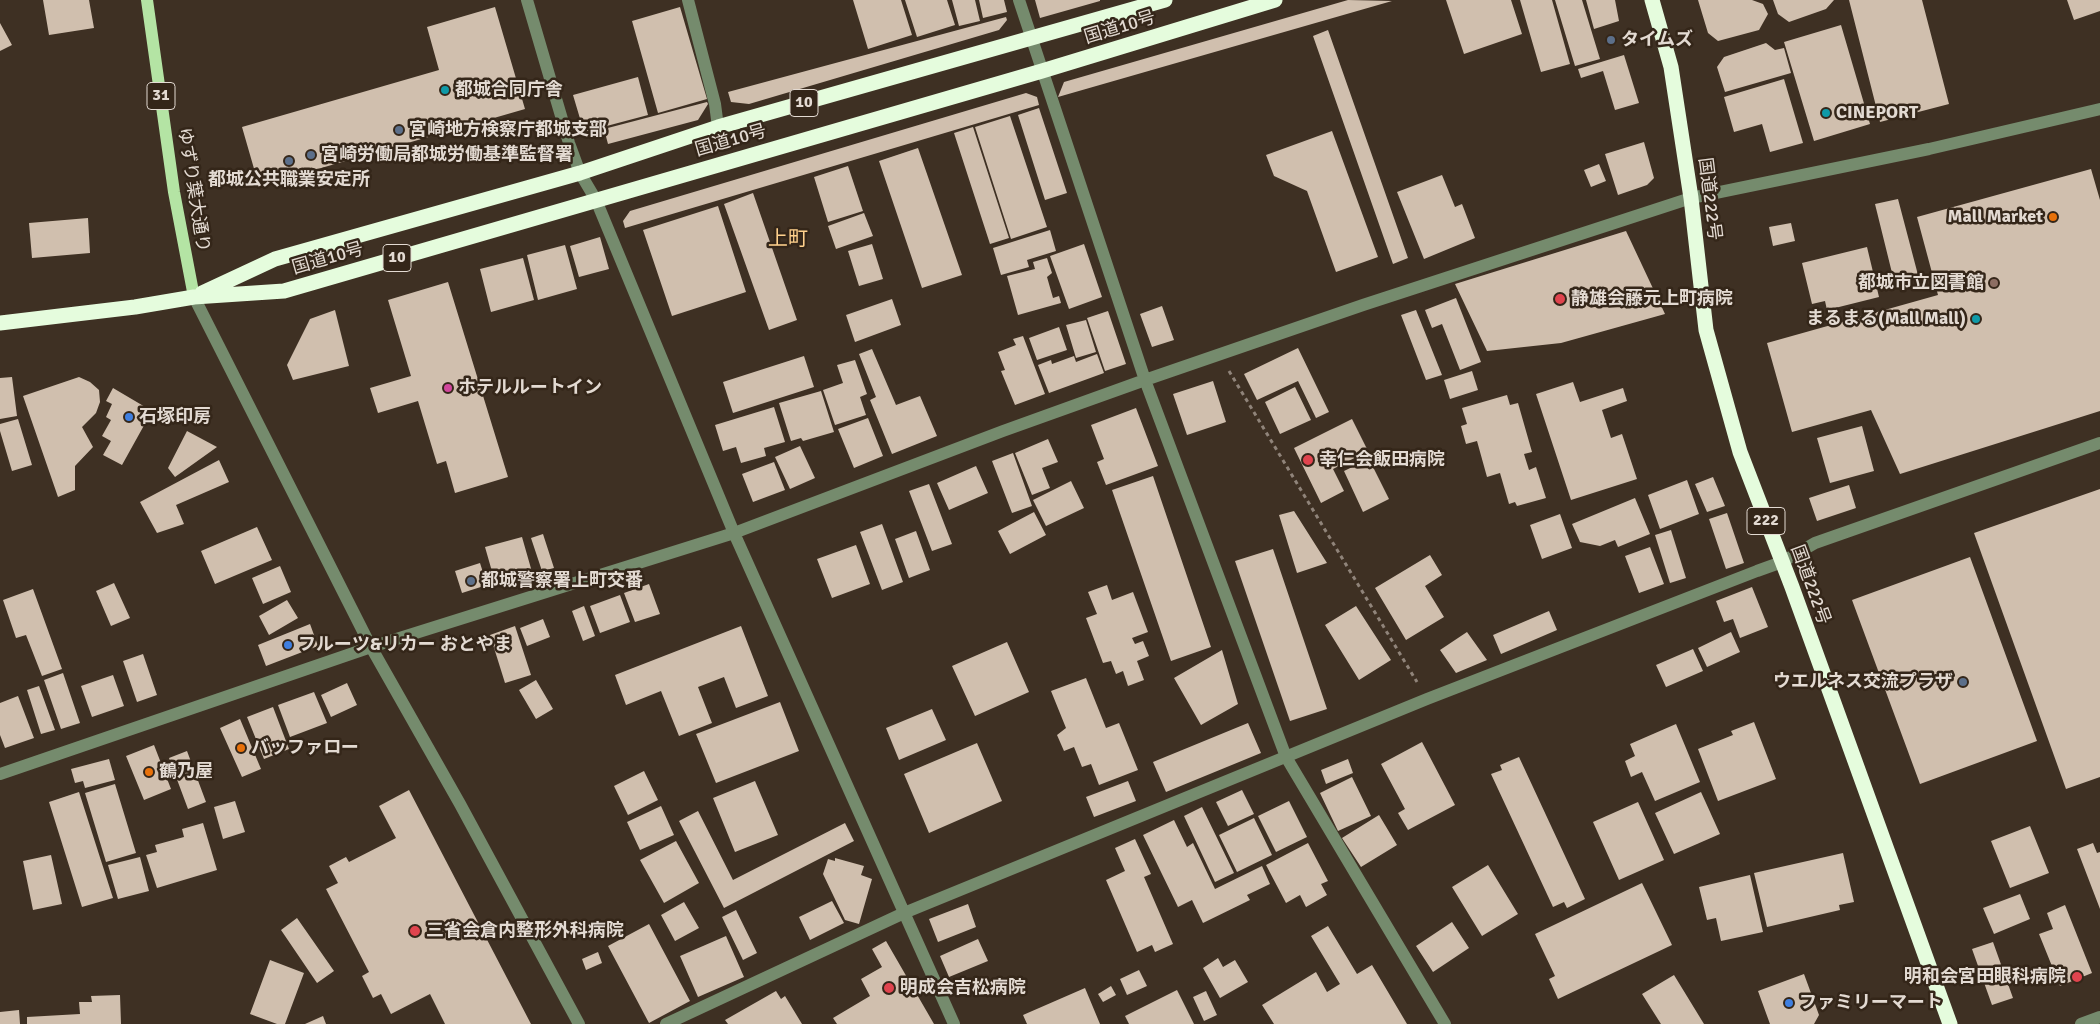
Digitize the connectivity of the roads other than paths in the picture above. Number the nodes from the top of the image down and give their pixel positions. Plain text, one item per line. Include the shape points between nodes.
1 (147, 0) edge
2 (527, 0) edge
3 (688, 0) edge
4 (1019, 0) edge
5 (1164, 0) edge
6 (1275, 0) edge
7 (1652, 0) edge
8 (1031, 39) junction
9 (1042, 71) junction
10 (2100, 109) edge
11 (718, 127) junction
12 (580, 173) junction
13 (1691, 198) junction
14 (596, 200) junction
15 (194, 297) junction
16 (0, 323) edge
17 (1145, 380) junction
18 (2100, 442) edge
19 (734, 533) junction
20 (1782, 562) junction
21 (371, 647) junction
22 (1286, 758) junction
23 (0, 774) edge
24 (904, 913) junction
25 (2100, 1017) edge
26 (579, 1024) edge
27 (666, 1024) edge
28 (954, 1024) edge
29 (1446, 1024) edge
30 (1950, 1024) edge
31 (2081, 1024) edge

1 - 15 main road, ゆずり葉大通り / 31 via 174,192
2 - 12 street
3 - 11 street
4 - 8 street
5 - 8 highway, 国道10号 / 10
6 - 9 highway, 国道10号 / 10
7 - 13 highway, 国道222号 / 222 via 1672,67
8 - 9 street
8 - 11 highway, 国道10号 / 10
9 - 14 highway, 国道10号 / 10
9 - 17 street
10 - 13 street via 1928,149
11 - 12 highway, 国道10号 / 10
12 - 14 street
12 - 15 highway, 国道10号 / 10 via 275,259
13 - 17 street
13 - 20 highway, 国道222号 / 222 via 1706,330 1740,452
14 - 15 highway, 国道10号 / 10 via 284,291
14 - 19 street
15 - 16 highway, 国道10号 / 10
15 - 21 street
17 - 19 street
17 - 22 street
18 - 20 street via 1815,543
19 - 21 street
19 - 24 street
20 - 22 street via 1427,699
20 - 30 highway, 国道222号 / 222
21 - 23 street
21 - 26 street
22 - 24 street
22 - 29 street
24 - 27 street
24 - 28 street
25 - 31 street

